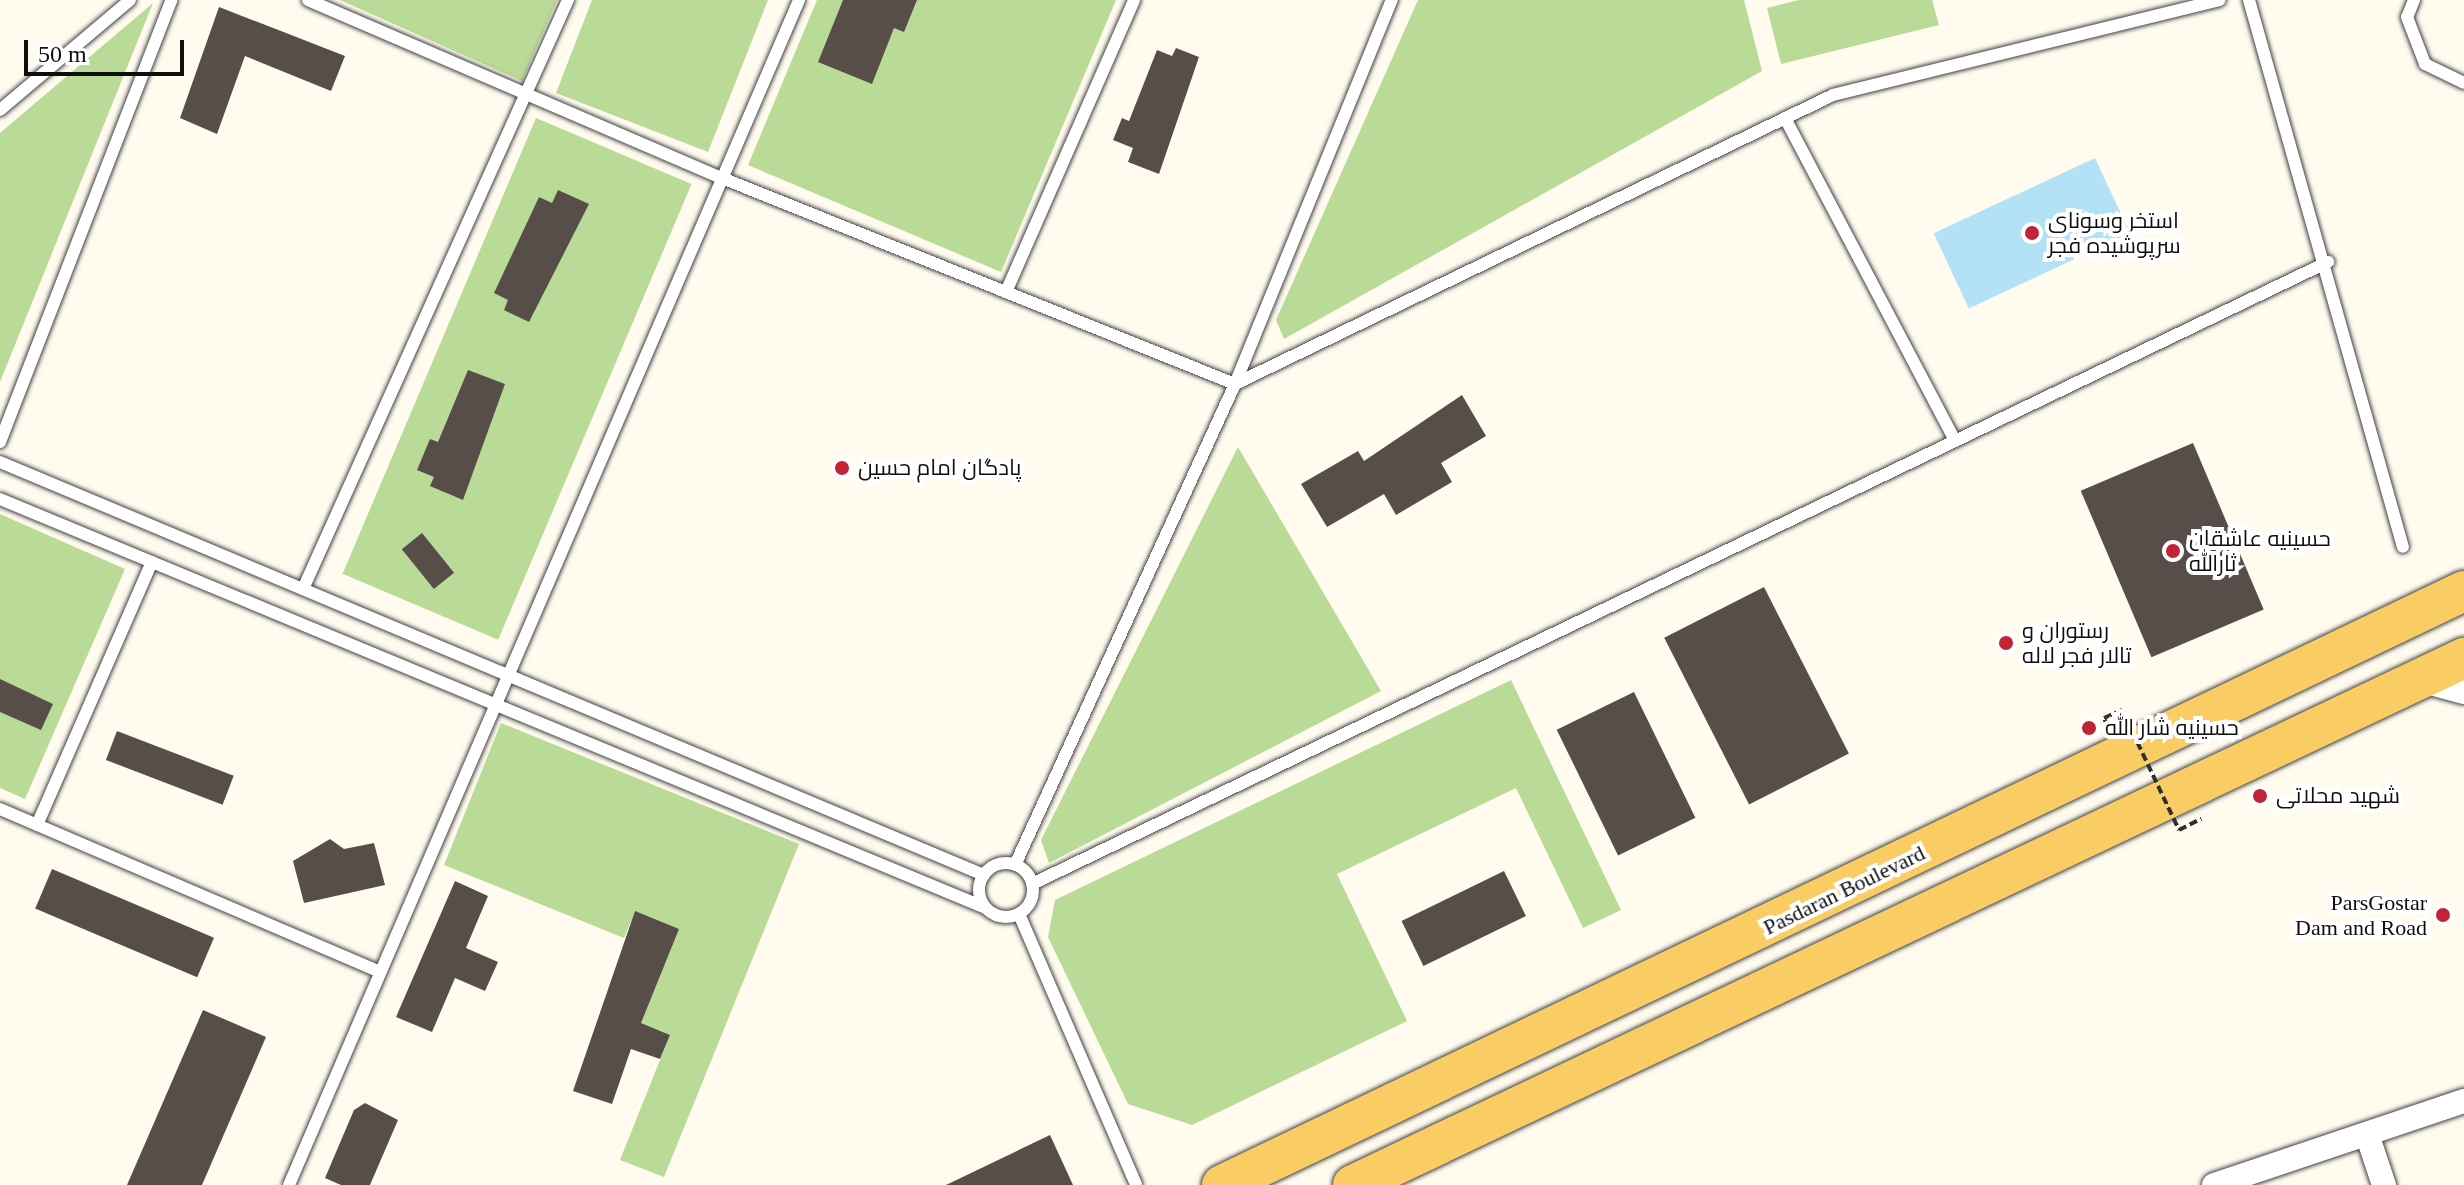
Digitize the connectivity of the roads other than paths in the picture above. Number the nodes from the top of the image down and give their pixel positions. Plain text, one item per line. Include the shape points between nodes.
1 (130, 0) edge
2 (171, 0) edge
3 (308, 0) edge
4 (568, 0) edge
5 (799, 0) edge
6 (1134, 0) edge
7 (1392, 0) edge
8 (2219, 0) edge
9 (2249, 0) edge
10 (2414, 0) edge
11 (2464, 83) edge
12 (527, 94) junction
13 (0, 110) edge
14 (1785, 118) junction
15 (722, 178) junction
16 (2328, 262) junction
17 (1006, 292) junction
18 (1235, 384) junction
19 (1955, 441) junction
20 (0, 442) edge
21 (0, 462) edge
22 (0, 499) edge
23 (2403, 547) dead end
24 (152, 562) junction
25 (303, 589) junction
26 (2464, 591) edge
27 (2464, 658) edge
28 (508, 675) junction
29 (2424, 677) junction
30 (2464, 688) edge
31 (496, 704) junction
32 (0, 809) edge
33 (37, 825) junction
34 (1015, 865) junction
35 (984, 875) junction
36 (1032, 884) junction
37 (986, 908) junction
38 (1019, 914) junction
39 (1738, 941) junction
40 (380, 972) junction
41 (1763, 988) junction
42 (2464, 1101) edge
43 (2367, 1134) junction
44 (289, 1185) edge
45 (1136, 1185) edge
46 (1222, 1185) edge
47 (1353, 1185) edge
48 (2214, 1185) edge
49 (2384, 1185) edge

1 - 13 lane
2 - 20 lane
3 - 12 lane
4 - 12 lane
5 - 15 lane
6 - 17 lane
7 - 18 lane
8 - 14 lane via 1833,95
9 - 16 lane
10 - 11 lane via 2407,17 2425,64
12 - 15 lane
12 - 25 lane
14 - 18 lane
14 - 19 lane
15 - 17 lane
15 - 28 lane
16 - 19 lane
16 - 23 lane
17 - 18 lane
18 - 34 lane
19 - 36 lane
21 - 25 lane
22 - 24 lane
24 - 31 lane
24 - 33 lane
25 - 28 lane
26 - 39 main road, Pasdaran Boulevard
27 - 29 main road
28 - 31 lane
28 - 35 lane
29 - 30 street
29 - 41 main road
31 - 37 lane
31 - 40 lane
32 - 33 lane
33 - 40 lane
34 - 35 lane via 998,864
34 - 36 lane
35 - 37 lane
36 - 38 lane
37 - 38 lane
38 - 45 lane
39 - 41 main road
39 - 46 main road, Pasdaran Boulevard
40 - 44 lane
41 - 47 main road
42 - 43 street
43 - 48 street
43 - 49 street

